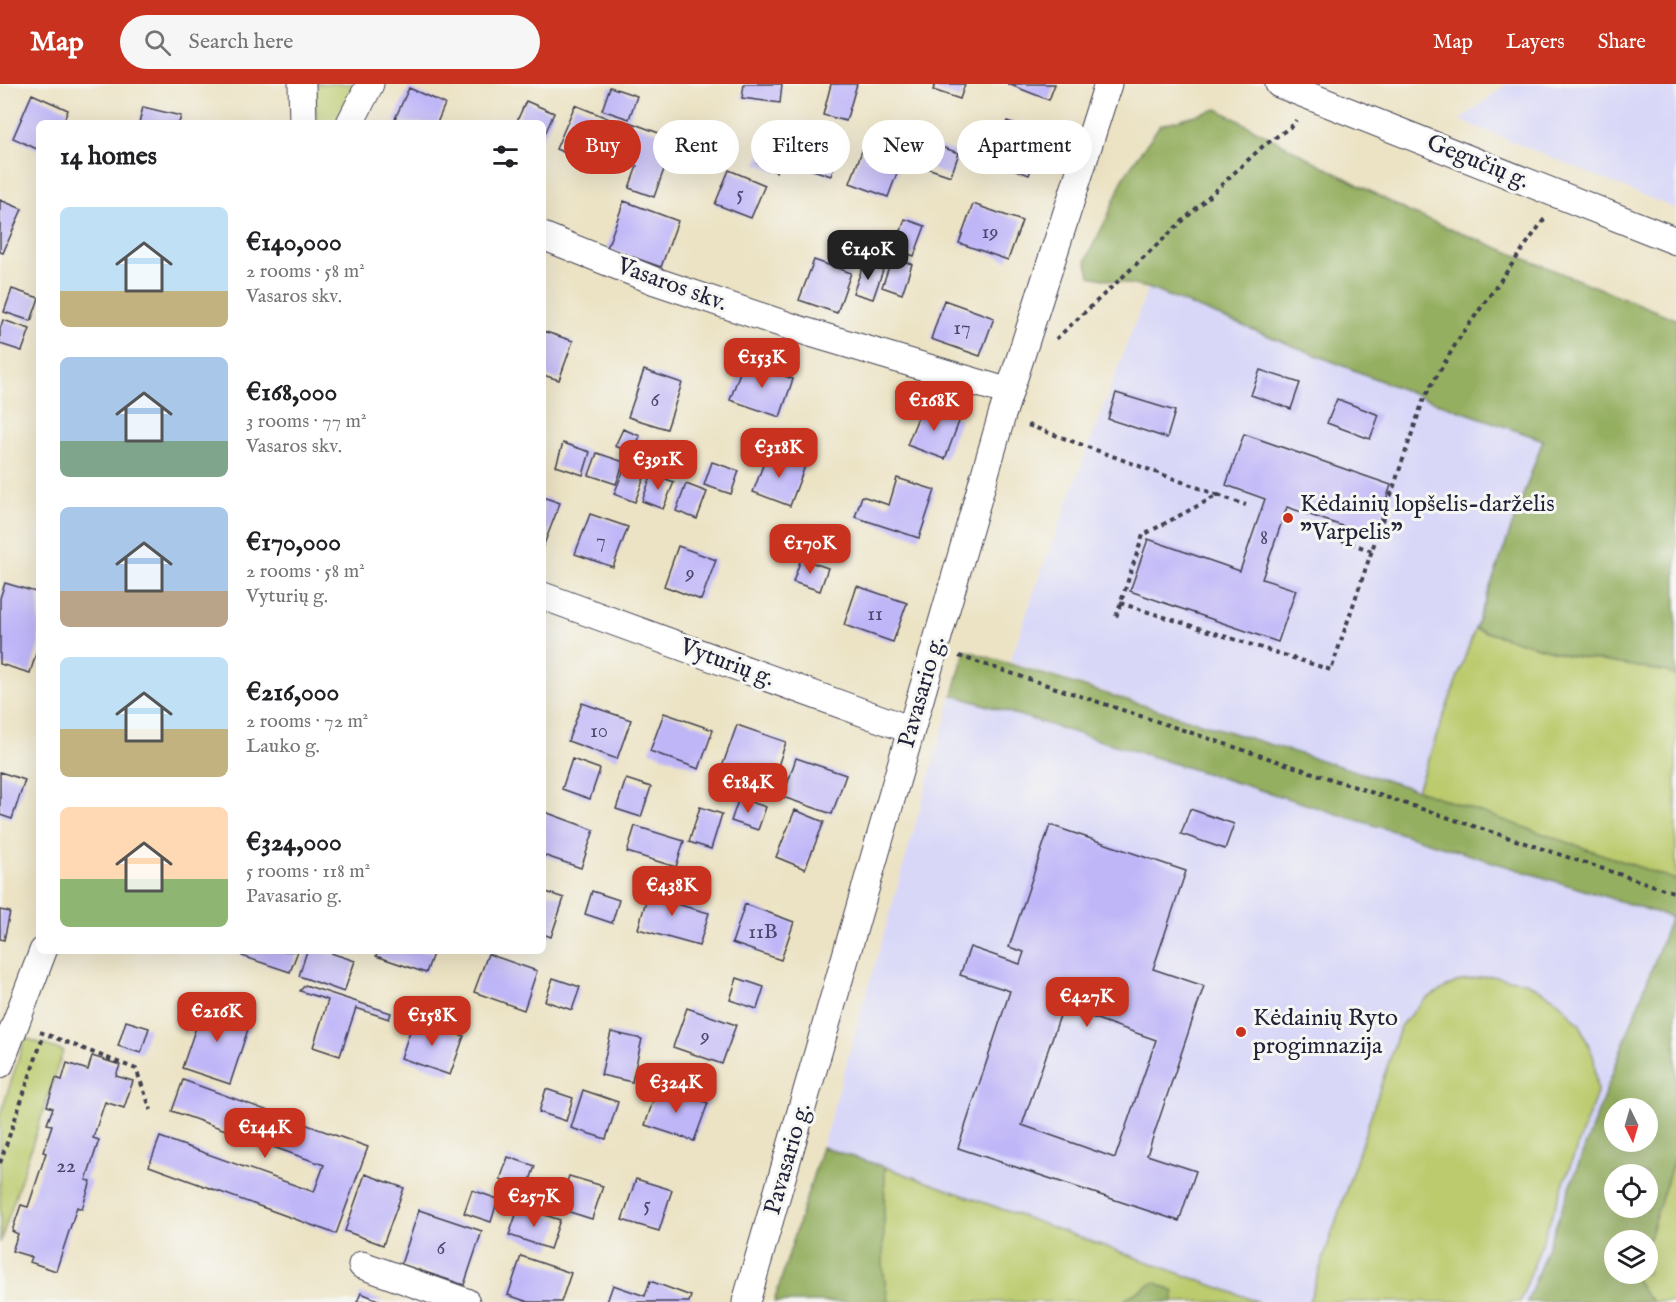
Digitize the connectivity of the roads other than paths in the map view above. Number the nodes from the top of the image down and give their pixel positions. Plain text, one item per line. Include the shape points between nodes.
1 (303, 84) edge
2 (370, 84) edge
3 (1108, 84) edge
4 (1279, 84) edge
5 (303, 120) edge
6 (352, 120) edge
7 (546, 237) edge
8 (1676, 241) edge
9 (1005, 404) junction
10 (546, 597) edge
11 (911, 730) junction
12 (42, 954) edge
13 (0, 1064) edge
14 (362, 1265) dead end
15 (466, 1302) edge
16 (746, 1302) edge

1 - 5 street
2 - 6 street
3 - 9 street, Pavasario g.
4 - 8 street, Gegučių g.
7 - 9 street, Vasaros skv. via 656,281
9 - 11 street, Pavasario g.
10 - 11 street, Vyturių g.
11 - 16 street, Pavasario g.
12 - 13 street
14 - 15 street

